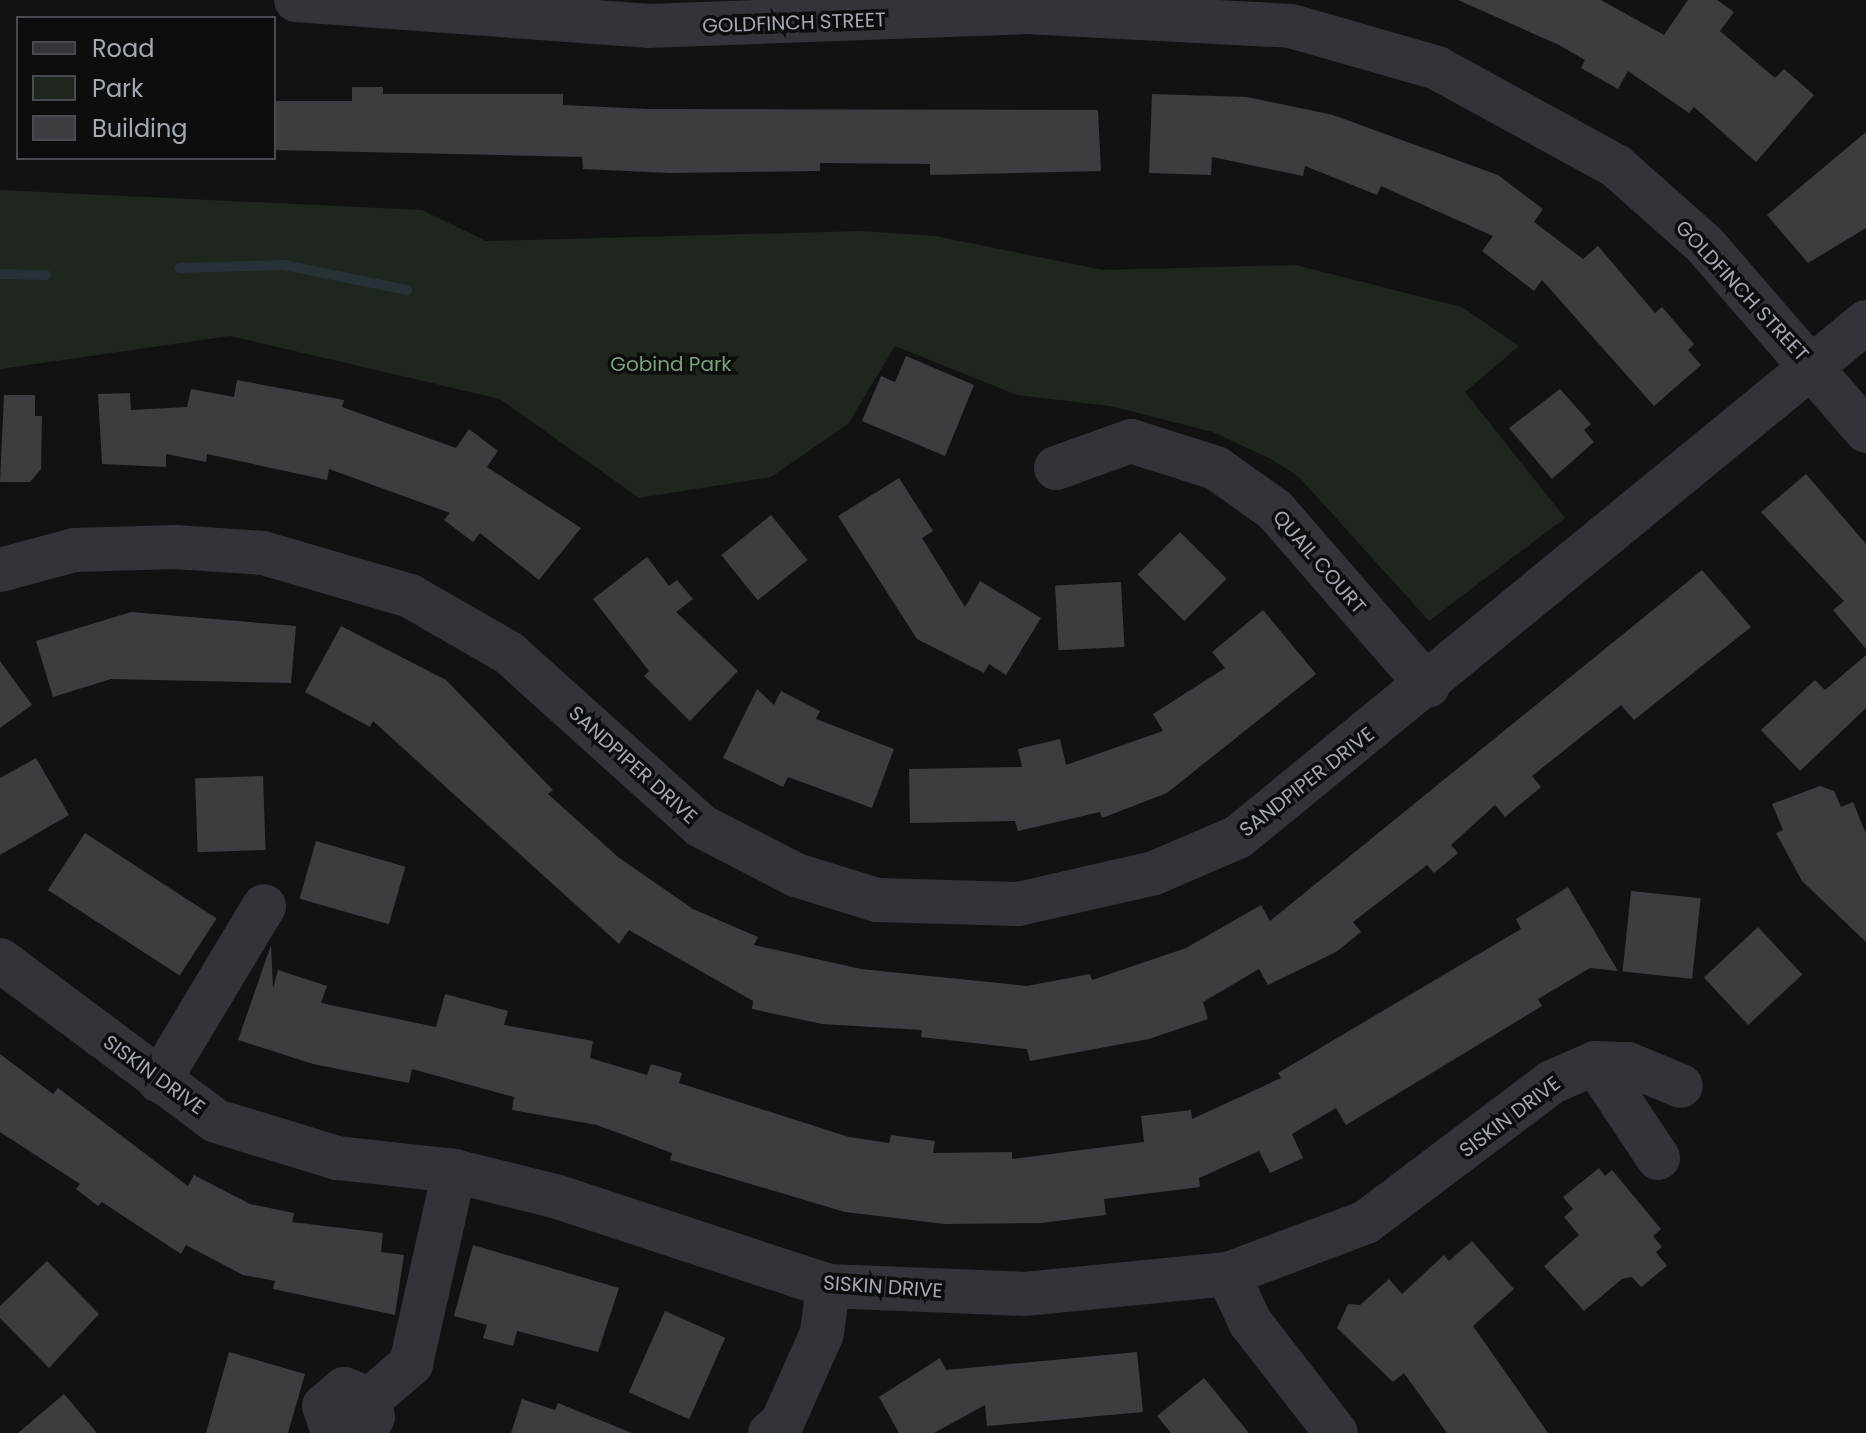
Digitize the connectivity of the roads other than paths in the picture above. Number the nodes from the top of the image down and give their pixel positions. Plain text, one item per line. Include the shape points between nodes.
1 (296, 0) edge
2 (1028, 6) edge
3 (646, 13) edge
4 (1866, 322) edge
5 (1812, 367) junction
6 (1866, 431) edge
7 (1056, 468) dead end
8 (0, 570) edge
9 (1428, 686) junction
10 (264, 906) dead end
11 (0, 960) edge
12 (1595, 1063) junction
13 (159, 1081) junction
14 (1681, 1086) dead end
15 (1658, 1158) dead end
16 (454, 1171) junction
17 (1228, 1274) junction
18 (828, 1286) junction
19 (367, 1416) edge
20 (333, 1433) edge
21 (770, 1433) edge
22 (1336, 1433) edge

1 - 3 street, GOLDFINCH STREET
2 - 3 street, GOLDFINCH STREET
2 - 5 street, GOLDFINCH STREET via 1291,26 1437,68 1616,166 1705,245
4 - 5 street, SANDPIPER DRIVE
5 - 6 street, GOLDFINCH STREET
5 - 9 street, SANDPIPER DRIVE
7 - 9 street, QUAIL COURT via 1131,441 1216,468 1275,510
8 - 9 street, SANDPIPER DRIVE via 74,550 175,547 263,553 410,596 509,653 701,826 835,891 950,908 1085,893 1238,837
10 - 13 street
11 - 13 street, SISKIN DRIVE
12 - 14 street, SISKIN DRIVE via 1628,1064
12 - 15 street
12 - 17 street, SISKIN DRIVE via 1552,1082 1366,1222
13 - 16 street, SISKIN DRIVE via 216,1121 337,1158
16 - 18 street, SISKIN DRIVE via 558,1197
16 - 19 street via 411,1364
17 - 18 street, SISKIN DRIVE via 1024,1294
17 - 22 street via 1250,1322
18 - 21 street via 822,1333 782,1423
19 - 20 street via 356,1390 333,1394 324,1406

